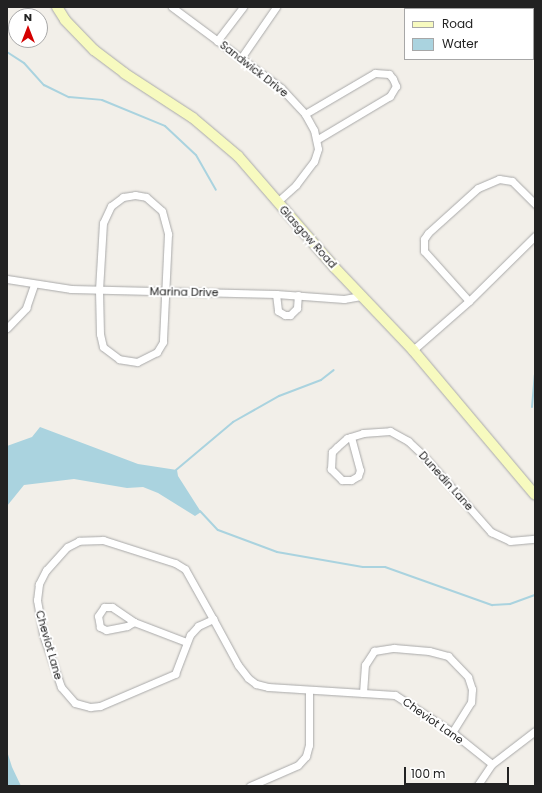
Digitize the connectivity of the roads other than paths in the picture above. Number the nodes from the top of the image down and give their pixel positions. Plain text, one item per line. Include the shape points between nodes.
1 (56, 7) edge
2 (172, 7) edge
3 (243, 7) edge
4 (276, 7) edge
5 (217, 41) junction
6 (241, 58) junction
7 (305, 114) junction
8 (318, 139) junction
9 (277, 202) junction
10 (535, 204) edge
11 (535, 236) edge
12 (7, 279) edge
13 (34, 285) junction
14 (99, 290) junction
15 (165, 292) junction
16 (276, 294) junction
17 (298, 295) junction
18 (362, 296) junction
19 (469, 301) junction
20 (7, 328) edge
21 (413, 350) junction
22 (351, 437) junction
23 (535, 495) edge
24 (535, 539) edge
25 (213, 619) junction
26 (134, 622) junction
27 (186, 642) junction
28 (308, 690) junction
29 (363, 693) junction
30 (535, 730) edge
31 (452, 732) junction
32 (492, 764) junction
33 (250, 786) edge
34 (477, 786) edge

1 - 9 street, Glasgow Road via 94,50 193,118 238,156
2 - 5 street, Sandwick Drive
3 - 5 street
4 - 6 street
5 - 6 street, Sandwick Drive
6 - 7 street, Sandwick Drive via 281,88
7 - 8 street, Sandwick Drive
7 - 8 street via 375,72 388,74 393,80 396,86 390,96
8 - 9 street via 314,161 296,185
9 - 18 street, Glasgow Road
10 - 19 street via 512,181 499,179 478,188 428,233 424,239 424,251
11 - 19 street
12 - 13 street, Marina Drive
13 - 14 street, Marina Drive
13 - 20 street via 26,308
14 - 15 street, Marina Drive
14 - 15 street via 100,334 103,347 119,359 137,362 157,352 163,342
14 - 15 street via 103,223 111,206 123,197 135,195 153,201 162,211 167,224
15 - 16 street, Marina Drive
16 - 17 street, Marina Drive
16 - 17 street via 278,311 285,315 290,315 297,308
17 - 18 street, Marina Drive via 344,299
18 - 21 street, Glasgow Road
19 - 21 street
21 - 23 street, Glasgow Road
22 - 22 street, Dunedin Lane via 332,452 331,469 342,480 351,480 358,476 360,470
22 - 24 street, Dunedin Lane via 377,430 400,435 423,455 491,532 510,541
25 - 27 street, Cheviot Lane via 198,626
25 - 27 street, Cheviot Lane via 185,569 175,563 103,540 79,541 68,548 46,570 39,584 37,600 43,634 61,687 75,703 90,707 100,706 175,674 181,665
25 - 28 street, Cheviot Lane via 248,678 268,687
26 - 26 street via 112,607 104,607 98,622 100,627 106,630
26 - 27 street
28 - 29 street, Cheviot Lane
28 - 33 street via 309,745 306,756 298,765
29 - 31 street, Cheviot Lane via 395,695
29 - 31 street via 365,665 374,651 394,648 429,651 448,656 468,677 472,689 471,702
30 - 32 street
31 - 32 street, Cheviot Lane
32 - 34 street

